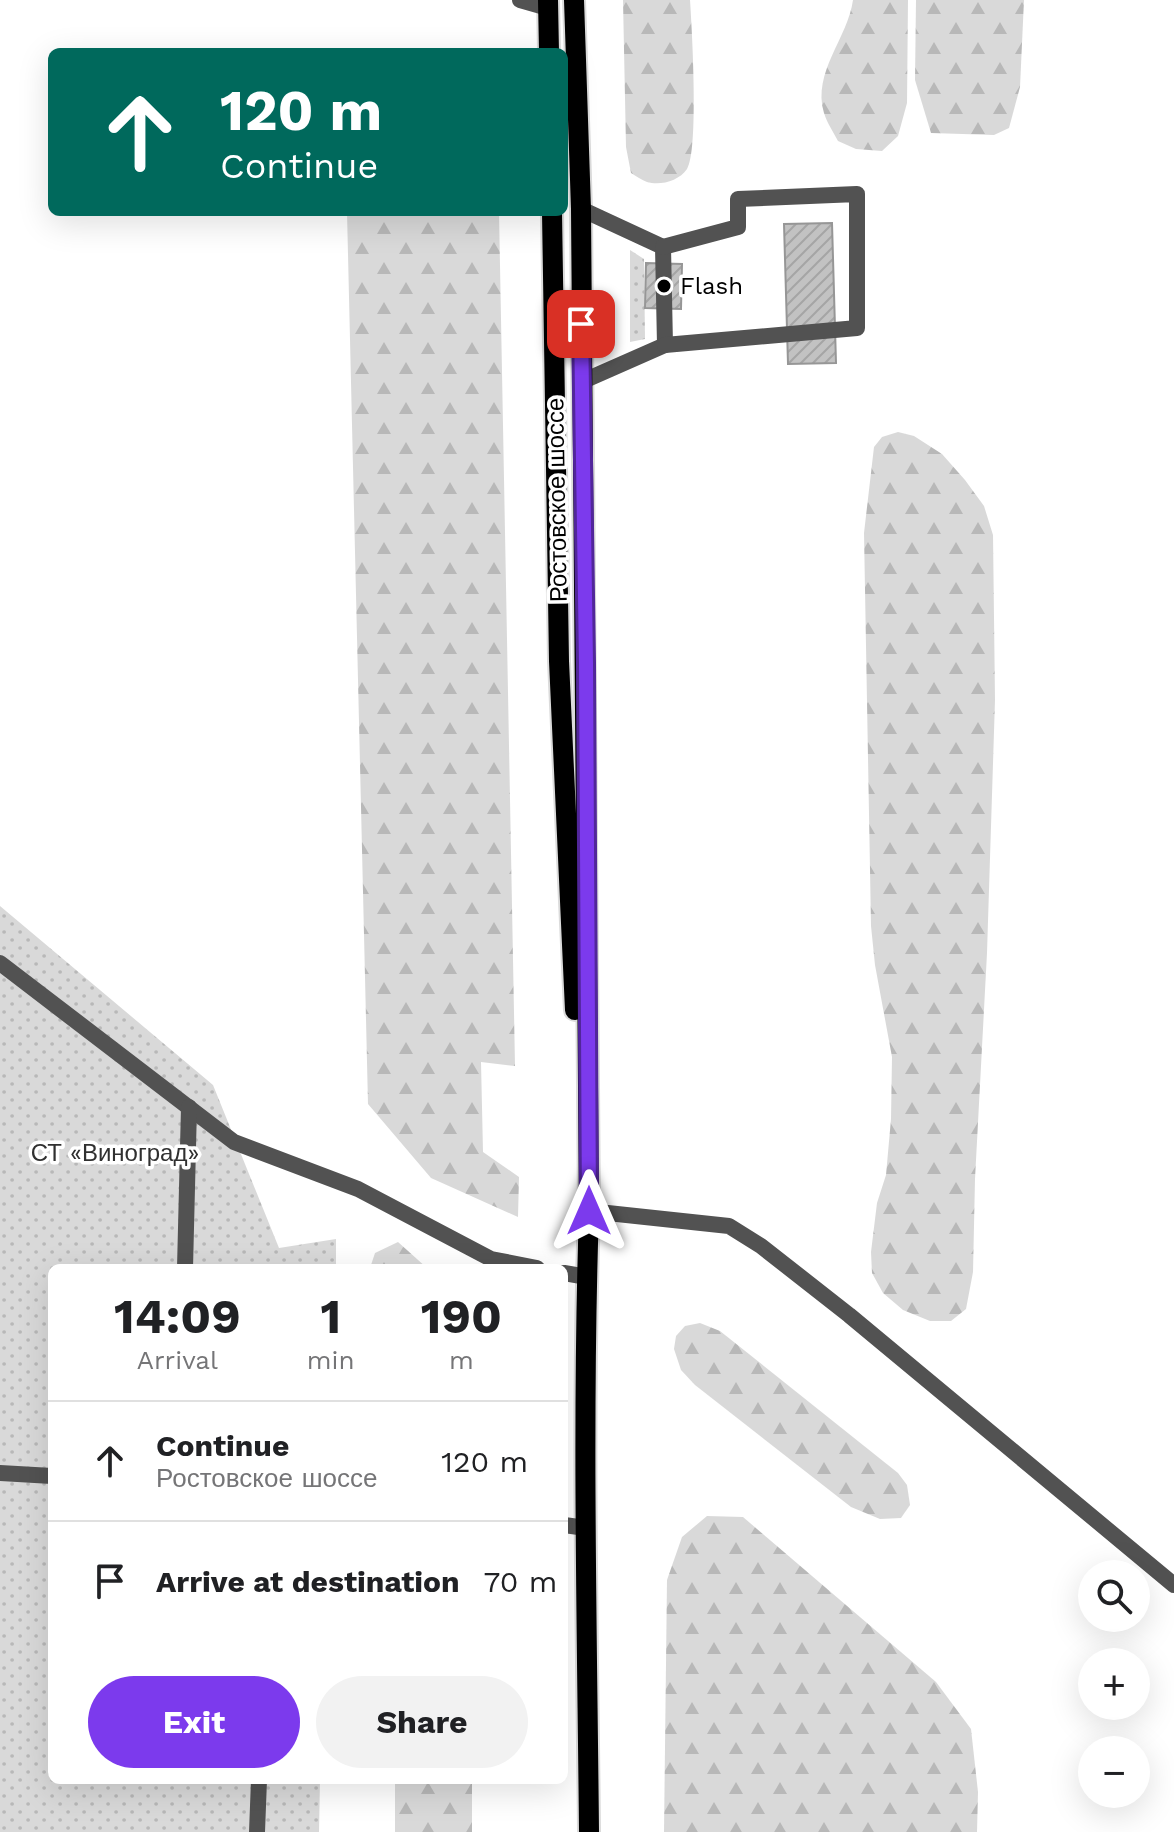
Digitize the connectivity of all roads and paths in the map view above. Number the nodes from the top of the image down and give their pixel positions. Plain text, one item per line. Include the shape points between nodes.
1 (520, 0) edge
2 (574, 0) edge
3 (548, 4) edge
4 (549, 48) edge
5 (581, 209) junction
6 (552, 216) edge
7 (663, 247) junction
8 (665, 345) junction
9 (581, 382) junction
10 (0, 963) edge
11 (189, 1107) junction
12 (589, 1211) junction
13 (185, 1264) edge
14 (517, 1264) edge
15 (568, 1274) edge
16 (587, 1277) junction
17 (0, 1473) edge
18 (48, 1476) edge
19 (568, 1526) edge
20 (586, 1528) junction
21 (1174, 1585) edge
22 (259, 1784) edge
23 (257, 1832) edge
24 (589, 1832) edge

1 - 3 street
2 - 5 main road, Ростовское шоссе
3 - 4 main road
5 - 7 street
5 - 9 main road, Ростовское шоссе
6 - 16 main road, Ростовское шоссе via 559,661
7 - 8 street
7 - 8 street via 738,227 738,199 857,194 857,328
8 - 9 street
9 - 12 main road, Ростовское шоссе
10 - 11 street
11 - 13 street
11 - 14 street via 234,1142 358,1189 491,1259
12 - 16 main road, Ростовское шоссе
12 - 21 street via 729,1226 761,1246
15 - 16 street
16 - 20 main road
17 - 18 street
19 - 20 street
20 - 24 main road
22 - 23 street

